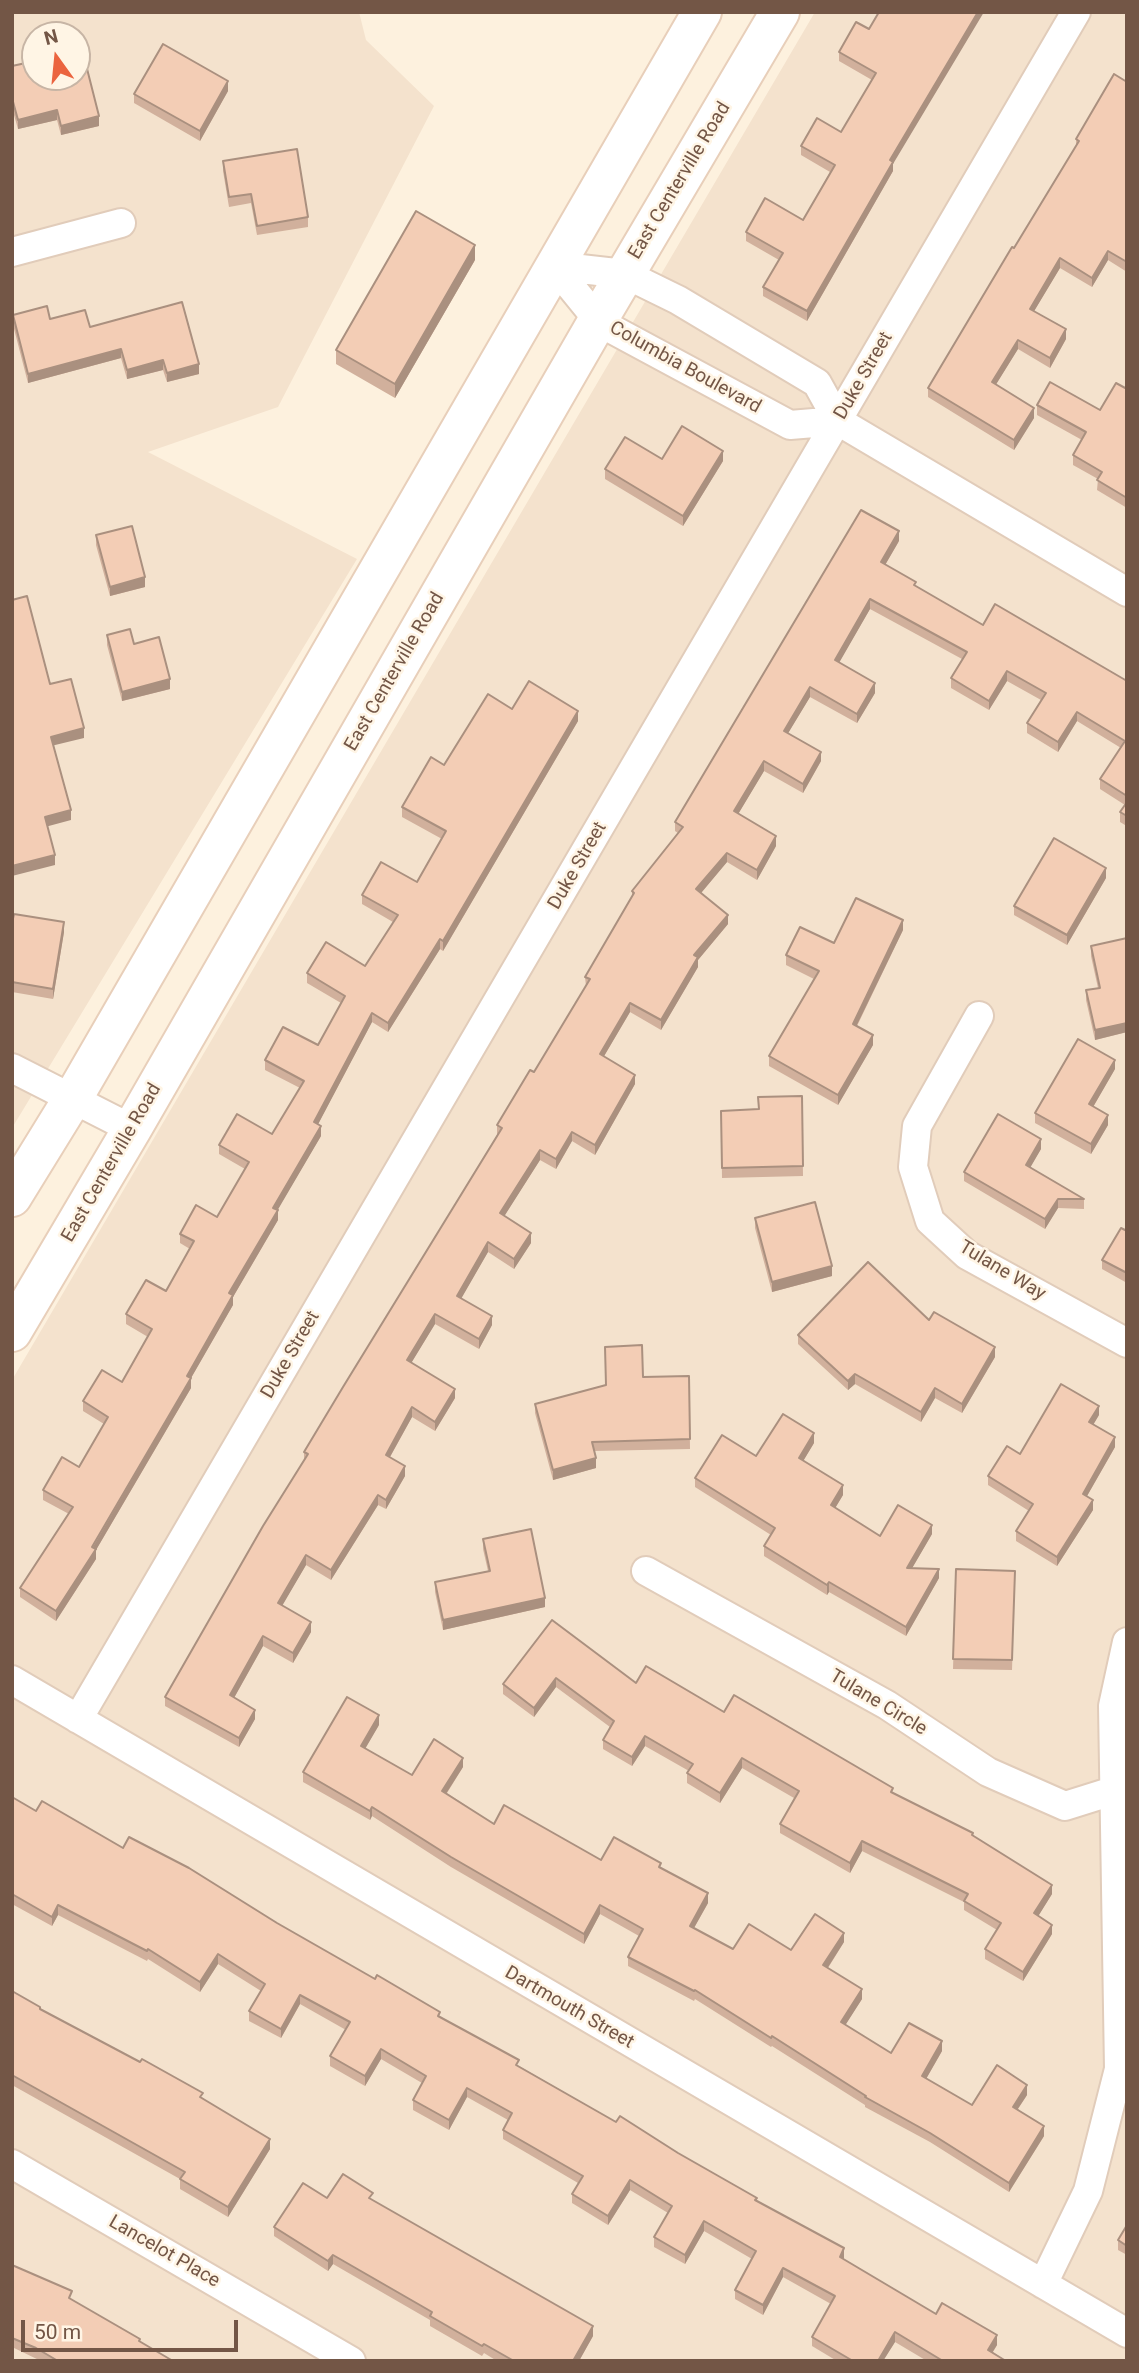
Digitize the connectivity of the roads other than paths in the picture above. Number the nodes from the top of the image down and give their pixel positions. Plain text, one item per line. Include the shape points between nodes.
1 (702, 12) edge
2 (780, 12) edge
3 (1076, 12) edge
4 (121, 223) dead end
5 (12, 252) edge
6 (554, 266) junction
7 (625, 274) junction
8 (598, 320) junction
9 (838, 421) junction
10 (1127, 592) edge
11 (979, 1016) dead end
12 (12, 1068) edge
13 (72, 1098) junction
14 (132, 1129) junction
15 (12, 1197) edge
16 (12, 1332) edge
17 (1127, 1343) edge
18 (646, 1571) dead end
19 (1127, 1642) edge
20 (12, 1681) edge
21 (78, 1719) junction
22 (1116, 1790) junction
23 (12, 2164) edge
24 (1043, 2284) junction
25 (1127, 2333) edge
26 (351, 2361) edge

1 - 6 main road
2 - 7 main road, East Centerville Road
3 - 9 street, Duke Street
4 - 5 street
6 - 7 street
6 - 8 street, Columbia Boulevard
6 - 13 main road
7 - 8 main road, East Centerville Road
7 - 9 street via 678,300 817,383
8 - 9 street, Columbia Boulevard via 790,425
8 - 14 main road, East Centerville Road
9 - 10 street
9 - 21 street, Duke Street
11 - 17 street, Tulane Way via 918,1126 913,1167 930,1221 967,1255
12 - 13 street
13 - 14 street
13 - 15 main road
14 - 16 main road, East Centerville Road
18 - 22 street, Tulane Circle via 887,1705 988,1772 1065,1806
19 - 22 street via 1113,1706
20 - 21 street, Dartmouth Street
21 - 24 street, Dartmouth Street
22 - 24 street via 1119,2069 1088,2191
23 - 26 street, Lancelot Place
24 - 25 street, Dartmouth Street

